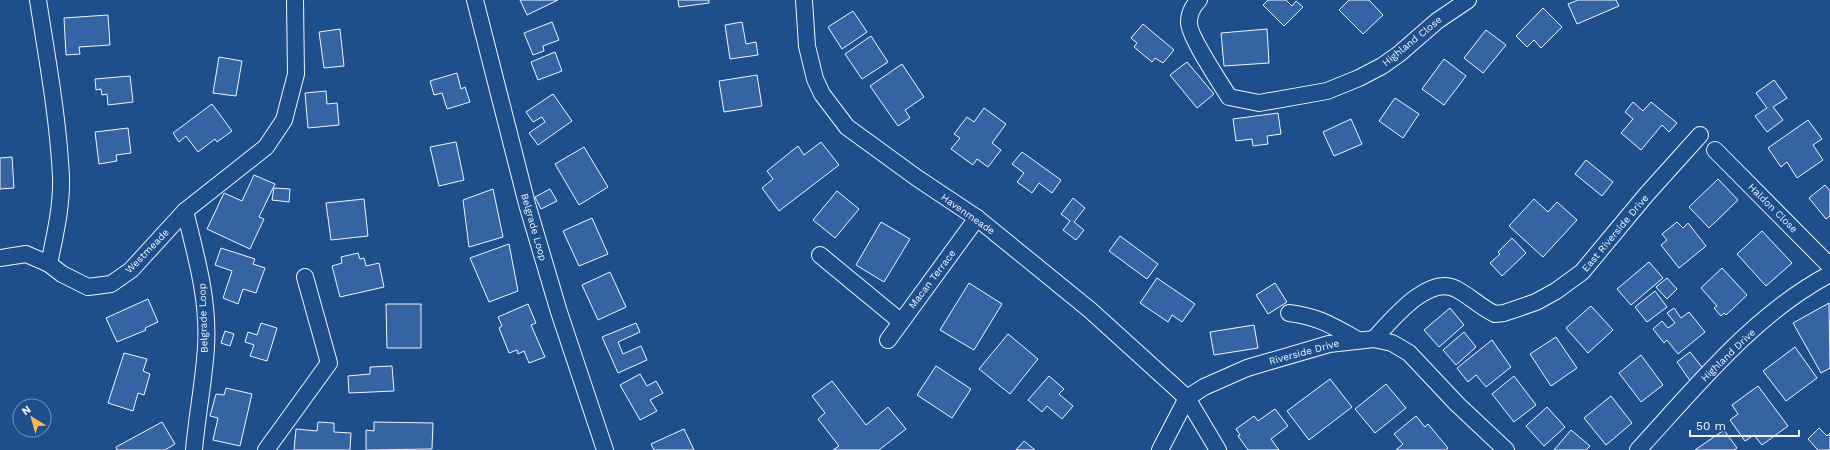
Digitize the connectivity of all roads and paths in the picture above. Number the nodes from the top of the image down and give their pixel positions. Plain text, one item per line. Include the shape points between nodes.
1 (38, 0) edge
2 (295, 0) edge
3 (476, 0) edge
4 (804, 0) edge
5 (1199, 0) edge
6 (1468, 0) edge
7 (1700, 135) dead end
8 (1715, 150) dead end
9 (184, 211) junction
10 (977, 218) junction
11 (820, 255) dead end
12 (0, 258) edge
13 (49, 264) junction
14 (1830, 266) edge
15 (1830, 274) edge
16 (305, 277) dead end
17 (1289, 313) dead end
18 (900, 322) junction
19 (1374, 339) junction
20 (888, 340) dead end
21 (1358, 340) junction
22 (1187, 398) junction
23 (194, 450) edge
24 (266, 450) edge
25 (605, 450) edge
26 (1160, 450) edge
27 (1218, 450) edge
28 (1506, 450) edge
29 (1638, 450) edge

1 - 13 street via 61,177 58,222
2 - 9 street, Westmeade via 296,74 284,120 266,147
3 - 25 street, Belgrade Loop via 527,204 559,312
4 - 10 street, Havenmeade via 807,46 815,79 837,115 847,127
5 - 6 street, Highland Close via 1191,11 1188,24 1214,74 1230,96 1259,103 1327,91 1359,78 1399,54 1437,21
7 - 19 street, East Riverside Drive via 1646,195 1594,260 1556,291 1525,306 1495,314 1456,288 1436,286 1412,301
8 - 14 street, Haldon Close
9 - 13 street, Westmeade via 131,270 111,284 88,287 62,274
9 - 23 street, Belgrade Loop via 202,280 205,314 206,346
10 - 18 street, Macan Terrace
10 - 22 street, Havenmeade via 1090,310
11 - 18 street
12 - 13 street, Westmeade via 26,254
15 - 29 street, Highland Drive via 1814,282 1737,345
16 - 24 street via 329,363
17 - 21 street via 1325,321
18 - 20 street, Macan Terrace
19 - 21 street, Riverside Drive
19 - 28 street, Riverside Drive via 1392,343 1410,353 1457,404
21 - 22 street, Riverside Drive via 1329,344 1247,368 1204,387
22 - 26 street
22 - 27 street, Havenmeade

